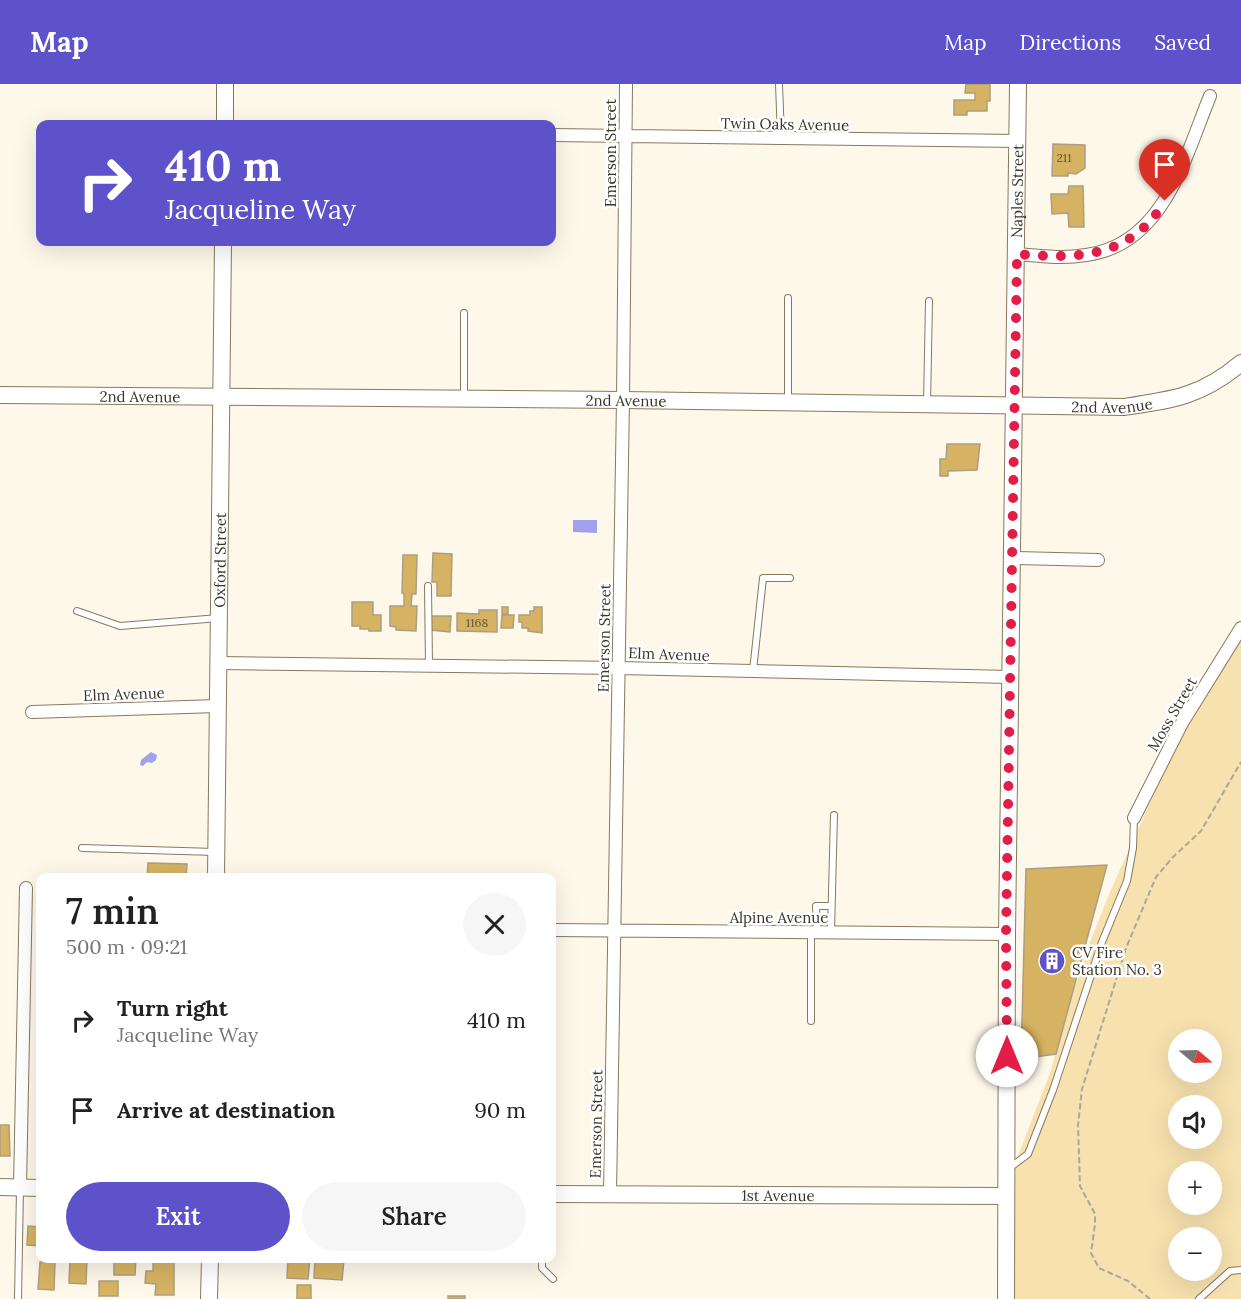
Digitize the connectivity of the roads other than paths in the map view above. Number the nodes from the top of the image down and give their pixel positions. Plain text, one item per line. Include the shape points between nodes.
1 (225, 84) edge
2 (626, 84) edge
3 (779, 84) edge
4 (1018, 84) edge
5 (1210, 96) dead end
6 (225, 120) edge
7 (556, 135) edge
8 (625, 136) junction
9 (781, 139) junction
10 (1018, 141) junction
11 (223, 246) edge
12 (1017, 254) junction
13 (788, 298) dead end
14 (929, 301) dead end
15 (464, 313) dead end
16 (1241, 363) edge
17 (0, 395) edge
18 (222, 396) junction
19 (464, 399) junction
20 (623, 400) junction
21 (788, 403) junction
22 (927, 405) junction
23 (1015, 406) junction
24 (1012, 558) junction
25 (1098, 560) dead end
26 (790, 578) dead end
27 (428, 586) dead end
28 (77, 611) dead end
29 (219, 618) junction
30 (1241, 628) edge
31 (219, 663) junction
32 (429, 666) junction
33 (619, 668) junction
34 (753, 672) junction
35 (1010, 677) junction
36 (218, 706) junction
37 (32, 712) dead end
38 (834, 815) dead end
39 (1134, 818) joint
40 (82, 848) dead end
41 (216, 852) junction
42 (216, 873) edge
43 (26, 888) dead end
44 (831, 906) junction
45 (556, 930) edge
46 (614, 931) junction
47 (814, 933) junction
48 (831, 933) junction
49 (1006, 934) junction
50 (811, 1021) dead end
51 (1008, 1170) junction
52 (0, 1187) edge
53 (20, 1187) junction
54 (36, 1188) edge
55 (610, 1193) junction
56 (556, 1194) edge
57 (1006, 1196) junction
58 (210, 1263) edge
59 (542, 1263) edge
60 (1241, 1270) edge
61 (553, 1279) dead end
62 (18, 1299) edge
63 (209, 1299) edge
64 (1006, 1299) edge
65 (1199, 1299) edge

1 - 6 street
2 - 8 street, Emerson Street
3 - 9 lane
4 - 10 street, Naples Street
5 - 12 street via 1170,194 1142,229 1117,246 1089,255 1061,258
7 - 8 street, Twin Oaks Avenue
8 - 9 street, Twin Oaks Avenue
8 - 20 street, Emerson Street
9 - 10 street, Twin Oaks Avenue
10 - 12 street, Naples Street
11 - 18 street, Oxford Street
12 - 23 street, Naples Street
13 - 21 lane
14 - 22 lane
15 - 19 lane
16 - 23 street, 2nd Avenue via 1222,379 1172,400 1124,407
17 - 18 street, 2nd Avenue
18 - 19 street, 2nd Avenue
18 - 29 street, Oxford Street
19 - 20 street, 2nd Avenue
20 - 21 street, 2nd Avenue
20 - 33 street, Emerson Street
21 - 22 street, 2nd Avenue
22 - 23 street, 2nd Avenue
23 - 24 street, Naples Street
24 - 25 street
24 - 35 street, Naples Street
26 - 34 lane via 763,578
27 - 32 lane
28 - 29 lane via 120,626
29 - 31 street, Oxford Street
30 - 39 street, Moss Street via 1182,723
31 - 32 street, Elm Avenue
31 - 36 street, Oxford Street
32 - 33 street, Elm Avenue
33 - 34 street, Elm Avenue
33 - 46 street, Emerson Street
34 - 35 street, Elm Avenue
35 - 49 street, Naples Street
36 - 37 street, Elm Avenue
36 - 41 street, Oxford Street
38 - 44 lane
39 - 51 lane via 1127,880 1053,1090 1028,1155
40 - 41 lane
41 - 42 street, Oxford Street
43 - 53 street
44 - 47 lane via 816,906
44 - 48 lane
45 - 46 street, Alpine Avenue
46 - 47 street, Alpine Avenue
46 - 55 street, Emerson Street
47 - 48 street, Alpine Avenue
47 - 50 lane
48 - 49 street, Alpine Avenue
49 - 51 street, Naples Street
51 - 57 street, Naples Street
52 - 53 street
53 - 54 street
53 - 62 lane
55 - 56 street, 1st Avenue
55 - 57 street, 1st Avenue
57 - 64 street, Naples Street
58 - 63 street
59 - 61 lane
60 - 65 lane via 1230,1271

